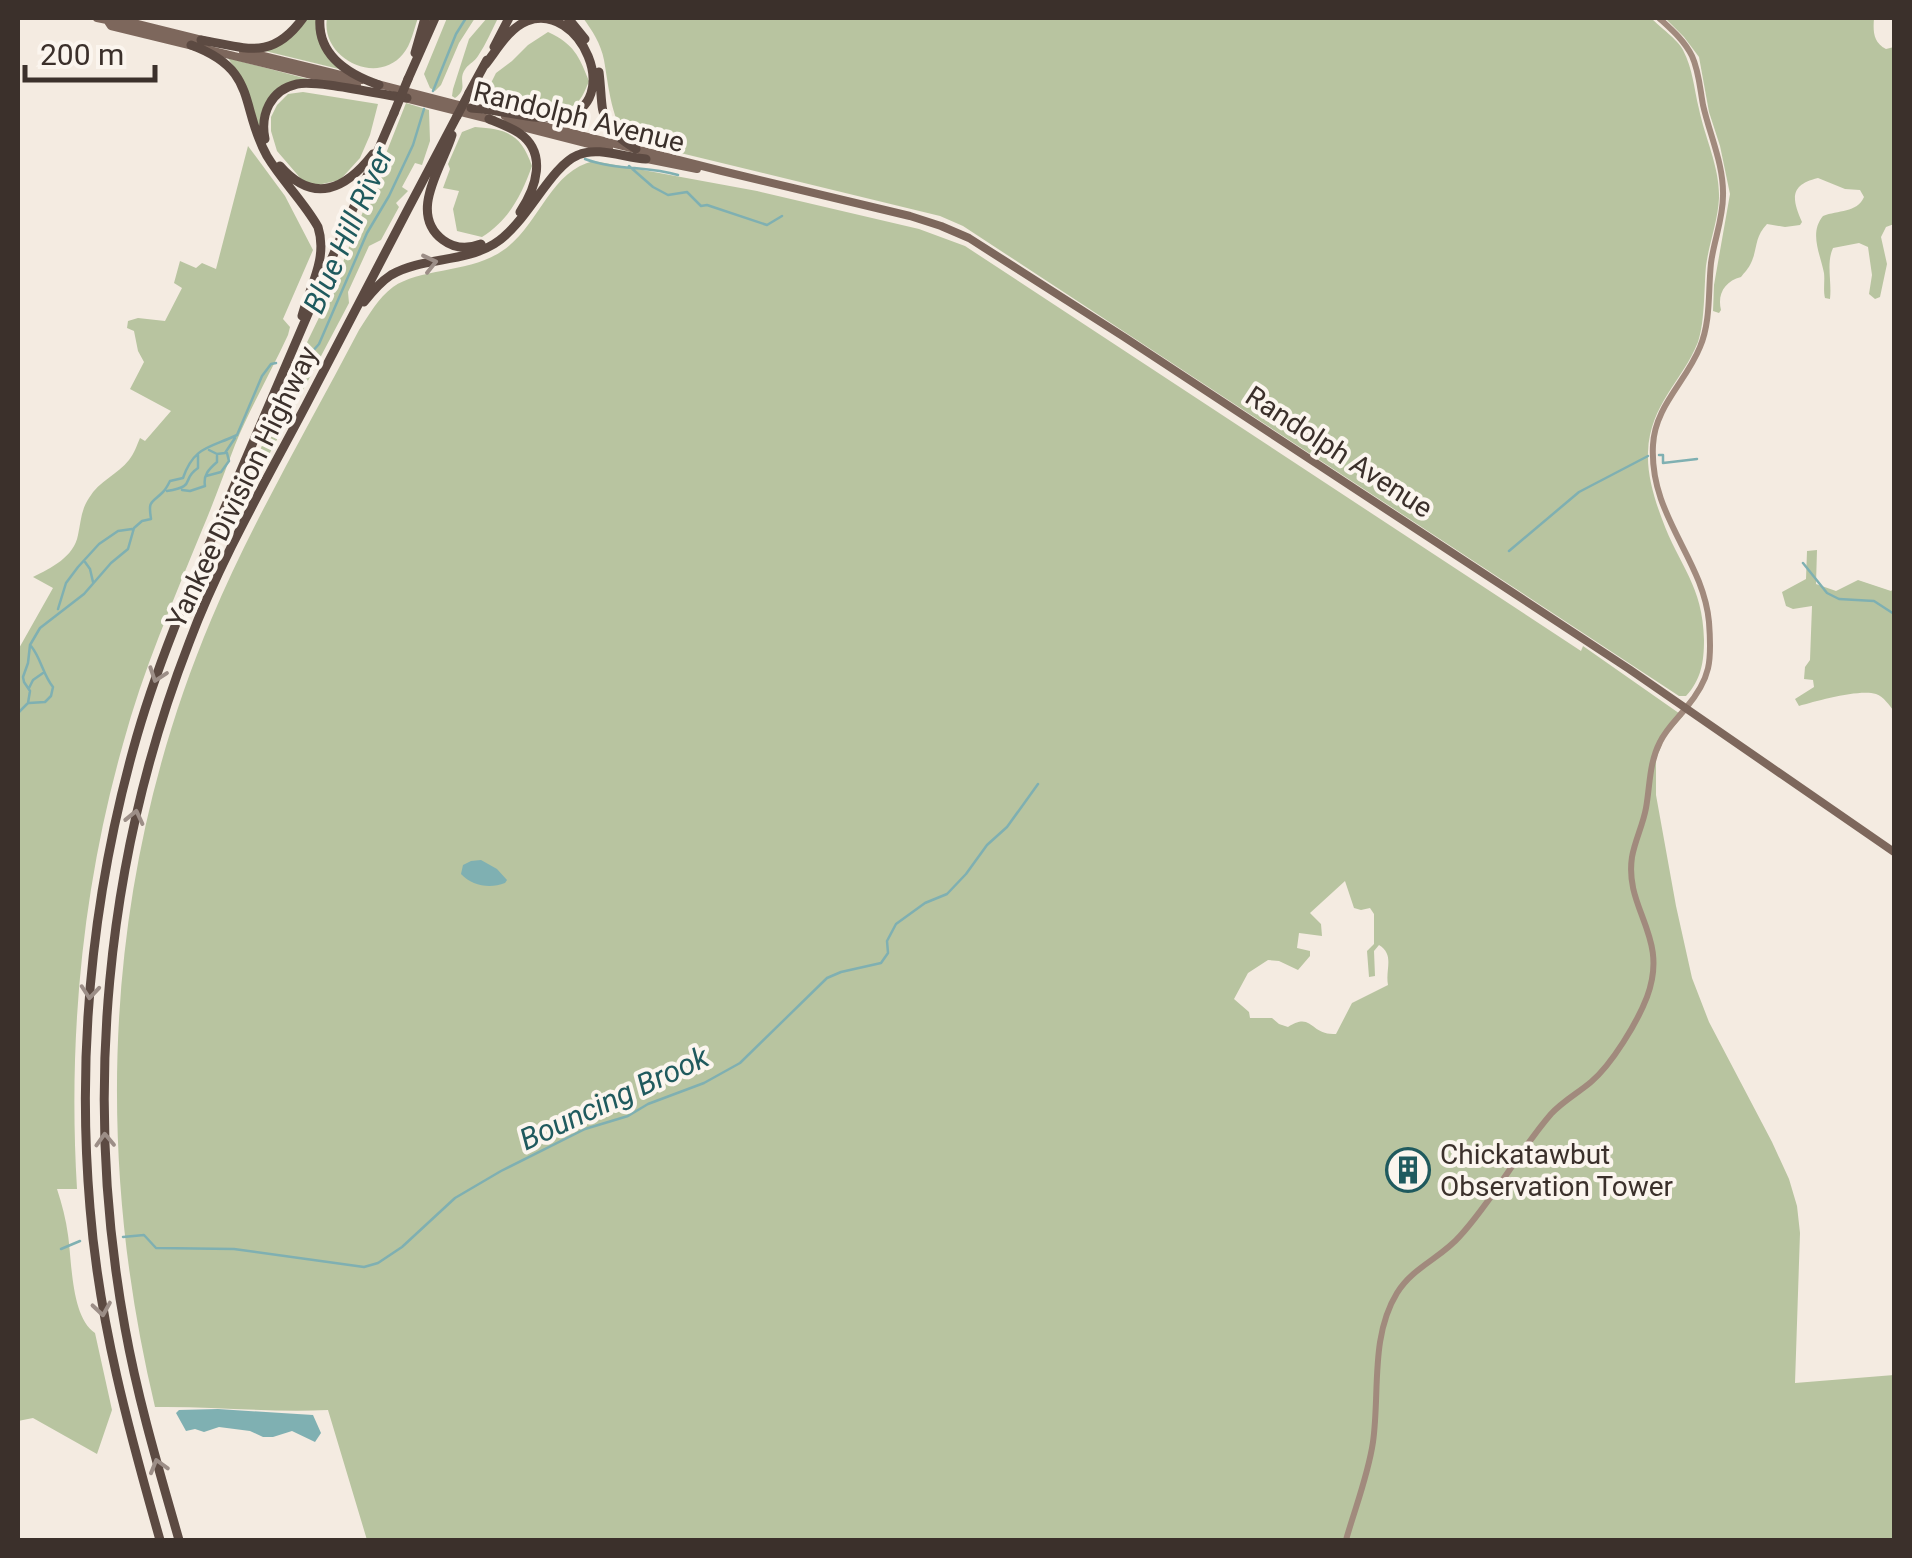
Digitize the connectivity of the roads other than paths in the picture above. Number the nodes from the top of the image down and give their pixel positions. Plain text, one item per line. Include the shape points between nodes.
1 (87, 18) edge
2 (100, 18) edge
3 (303, 18) edge
4 (320, 18) edge
5 (425, 18) edge
6 (435, 18) edge
7 (509, 18) edge
8 (568, 18) edge
9 (1659, 18) edge
10 (196, 42) junction
11 (484, 64) junction
12 (414, 68) junction
13 (379, 84) junction
14 (407, 98) junction
15 (428, 100) junction
16 (471, 108) junction
17 (457, 116) junction
18 (489, 119) junction
19 (381, 144) junction
20 (636, 148) junction
21 (646, 159) junction
22 (722, 172) junction
23 (352, 316) junction
24 (294, 345) junction
25 (1686, 708) junction
26 (1894, 852) edge
27 (160, 1540) edge
28 (179, 1540) edge
29 (1346, 1540) edge

1 - 2 main road
2 - 10 main road via 111,26
3 - 10 highway via 269,47
4 - 13 highway via 332,58
5 - 12 highway
6 - 12 highway
7 - 11 highway, Yankee Division Highway
8 - 20 highway via 596,60 607,125
9 - 25 main road via 1695,63 1724,188 1704,336 1660,415 1653,446 1661,502 1699,582 1708,618 1708,674
10 - 13 main road
10 - 14 main road
10 - 24 highway via 238,76 267,156 320,234 321,254
11 - 16 highway via 517,27 547,20 584,48 593,88 582,107 562,117
11 - 17 highway, Yankee Division Highway, bridge
12 - 19 highway, bridge
13 - 15 main road
14 - 15 main road
14 - 19 highway via 303,84 276,95 264,118 274,157 310,188 347,181
15 - 16 main road, Randolph Avenue
15 - 18 main road, Randolph Avenue
16 - 20 main road, Randolph Avenue
17 - 18 highway via 428,208 438,236 464,248 508,226 535,178 530,144
17 - 23 highway, Yankee Division Highway
18 - 21 main road, Randolph Avenue
19 - 24 highway
20 - 22 main road, Randolph Avenue
21 - 22 main road, Randolph Avenue
23 -> 21 highway via 396,273 497,242 573,157 591,152
22 - 25 main road, Randolph Avenue via 910,216 978,243
28 -> 23 highway, Yankee Division Highway via 138,1391 110,1227 104,1062 116,924 142,788 189,642
24 -> 27 highway, Yankee Division Highway via 172,632 133,750 94,946 85,1085 96,1270 116,1377
25 - 26 main road, Randolph Avenue
25 - 29 main road via 1656,750 1632,861 1634,893 1654,954 1645,1002 1605,1067 1555,1109 1461,1236 1396,1296 1380,1339 1375,1426

